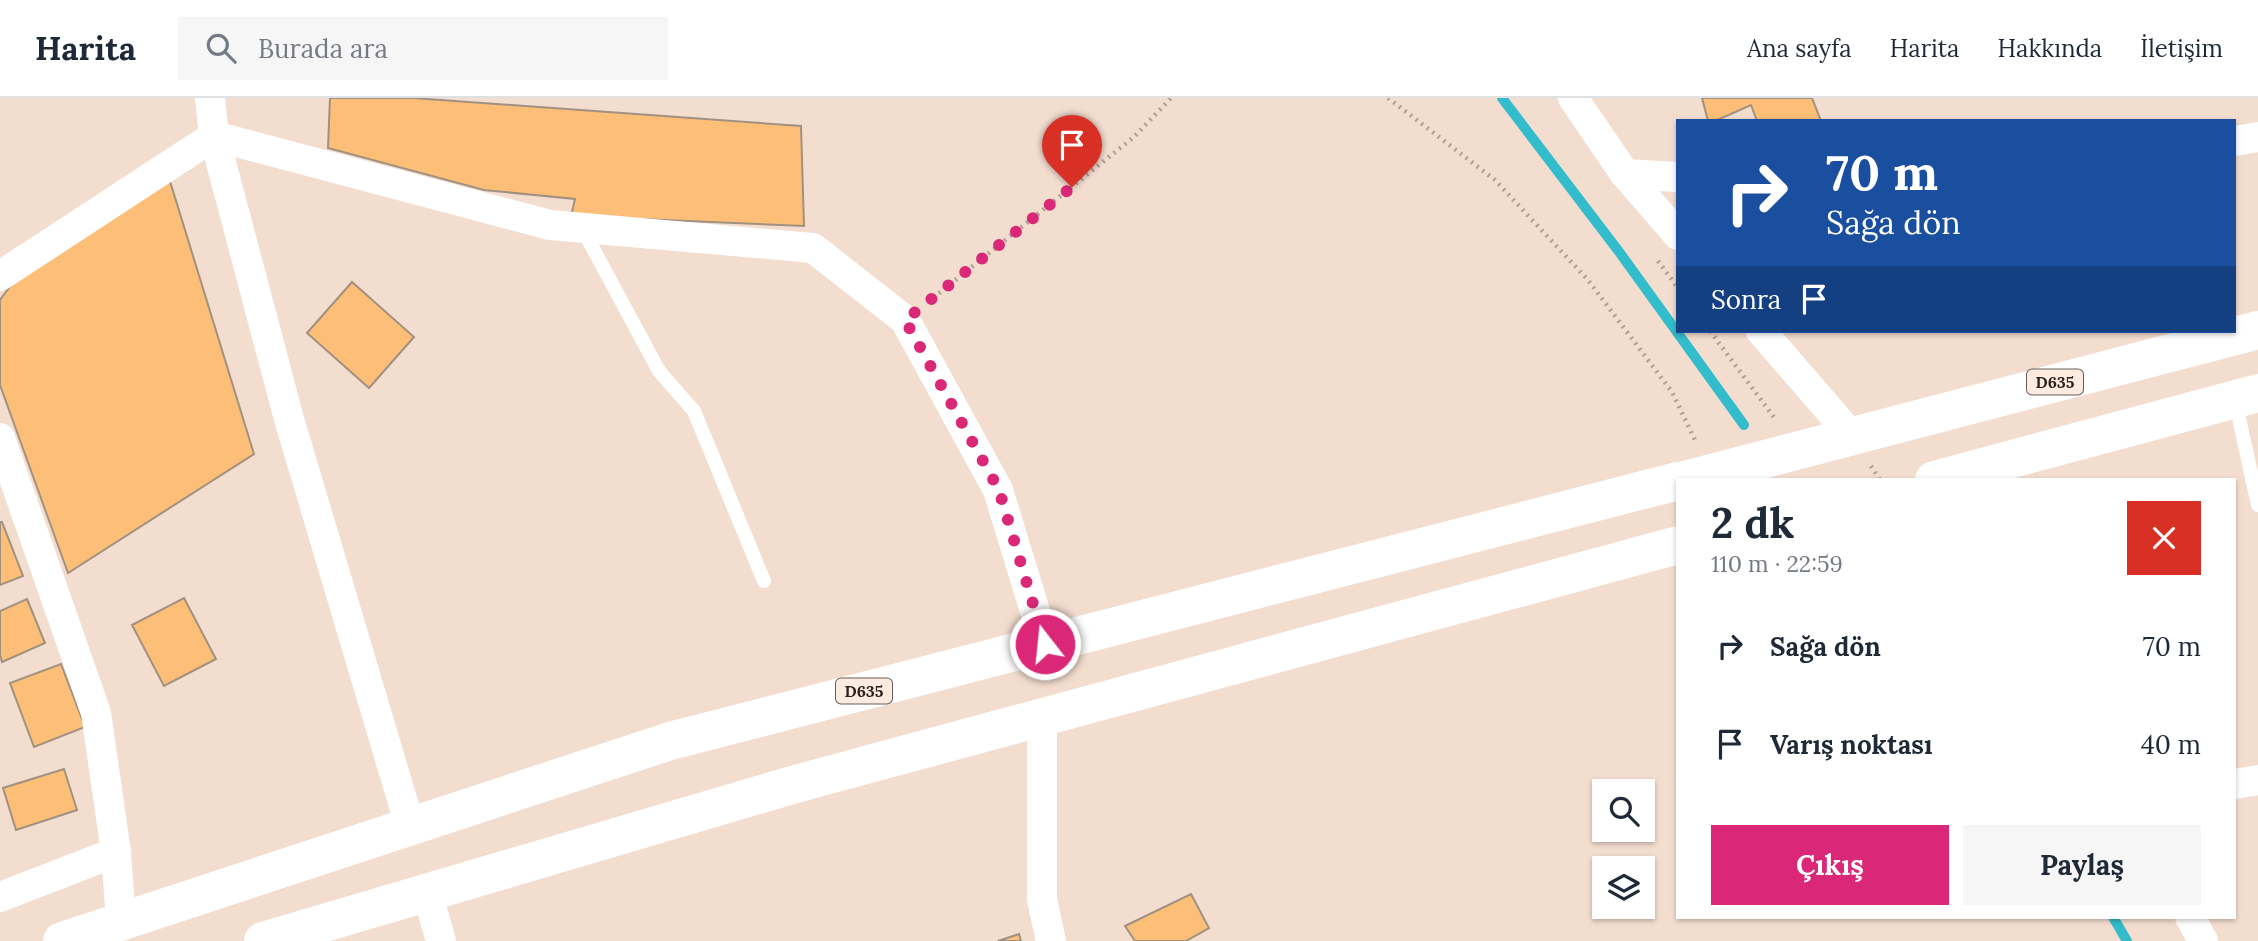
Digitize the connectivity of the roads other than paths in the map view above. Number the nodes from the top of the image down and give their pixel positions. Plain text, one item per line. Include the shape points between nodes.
1 (210, 98) edge
2 (1573, 98) edge
3 (214, 136) junction
4 (2258, 137) edge
5 (2236, 141) edge
6 (1625, 174) junction
7 (1676, 177) edge
8 (582, 228) junction
9 (1676, 233) edge
10 (0, 276) edge
11 (2258, 330) edge
12 (1763, 333) edge
13 (2246, 396) edge
14 (1851, 435) junction
15 (0, 439) edge
16 (1691, 478) edge
17 (1941, 478) edge
18 (1676, 482) edge
19 (2258, 505) edge
20 (1676, 546) edge
21 (764, 581) dead end
22 (1045, 644) junction
23 (1042, 718) junction
24 (2258, 780) edge
25 (2236, 784) edge
26 (410, 826) junction
27 (116, 852) junction
28 (427, 892) junction
29 (0, 897) edge
30 (2191, 919) edge
31 (121, 922) junction
32 (62, 941) edge
33 (264, 941) edge
34 (441, 941) edge
35 (1051, 941) edge
36 (2203, 941) edge

1 - 3 street
2 - 6 street
3 - 8 street via 550,225
3 - 10 street
3 - 26 street via 289,419
4 - 5 street
6 - 7 street
6 - 9 street
8 - 21 lane via 659,371 694,411
8 - 22 street via 813,248 905,320 999,490
11 - 14 highway, D635
12 - 14 street
13 - 17 highway
13 - 19 lane
14 - 16 highway, D635
15 - 27 street via 96,713
18 - 22 highway, D635
20 - 23 highway
22 - 26 highway, D635 via 670,741
23 - 28 highway via 792,785
23 - 35 street via 1042,899
24 - 25 street
26 - 31 highway, D635
27 - 29 street
27 - 31 street
28 - 33 highway
28 - 34 street
30 - 36 street
31 - 32 highway, D635

